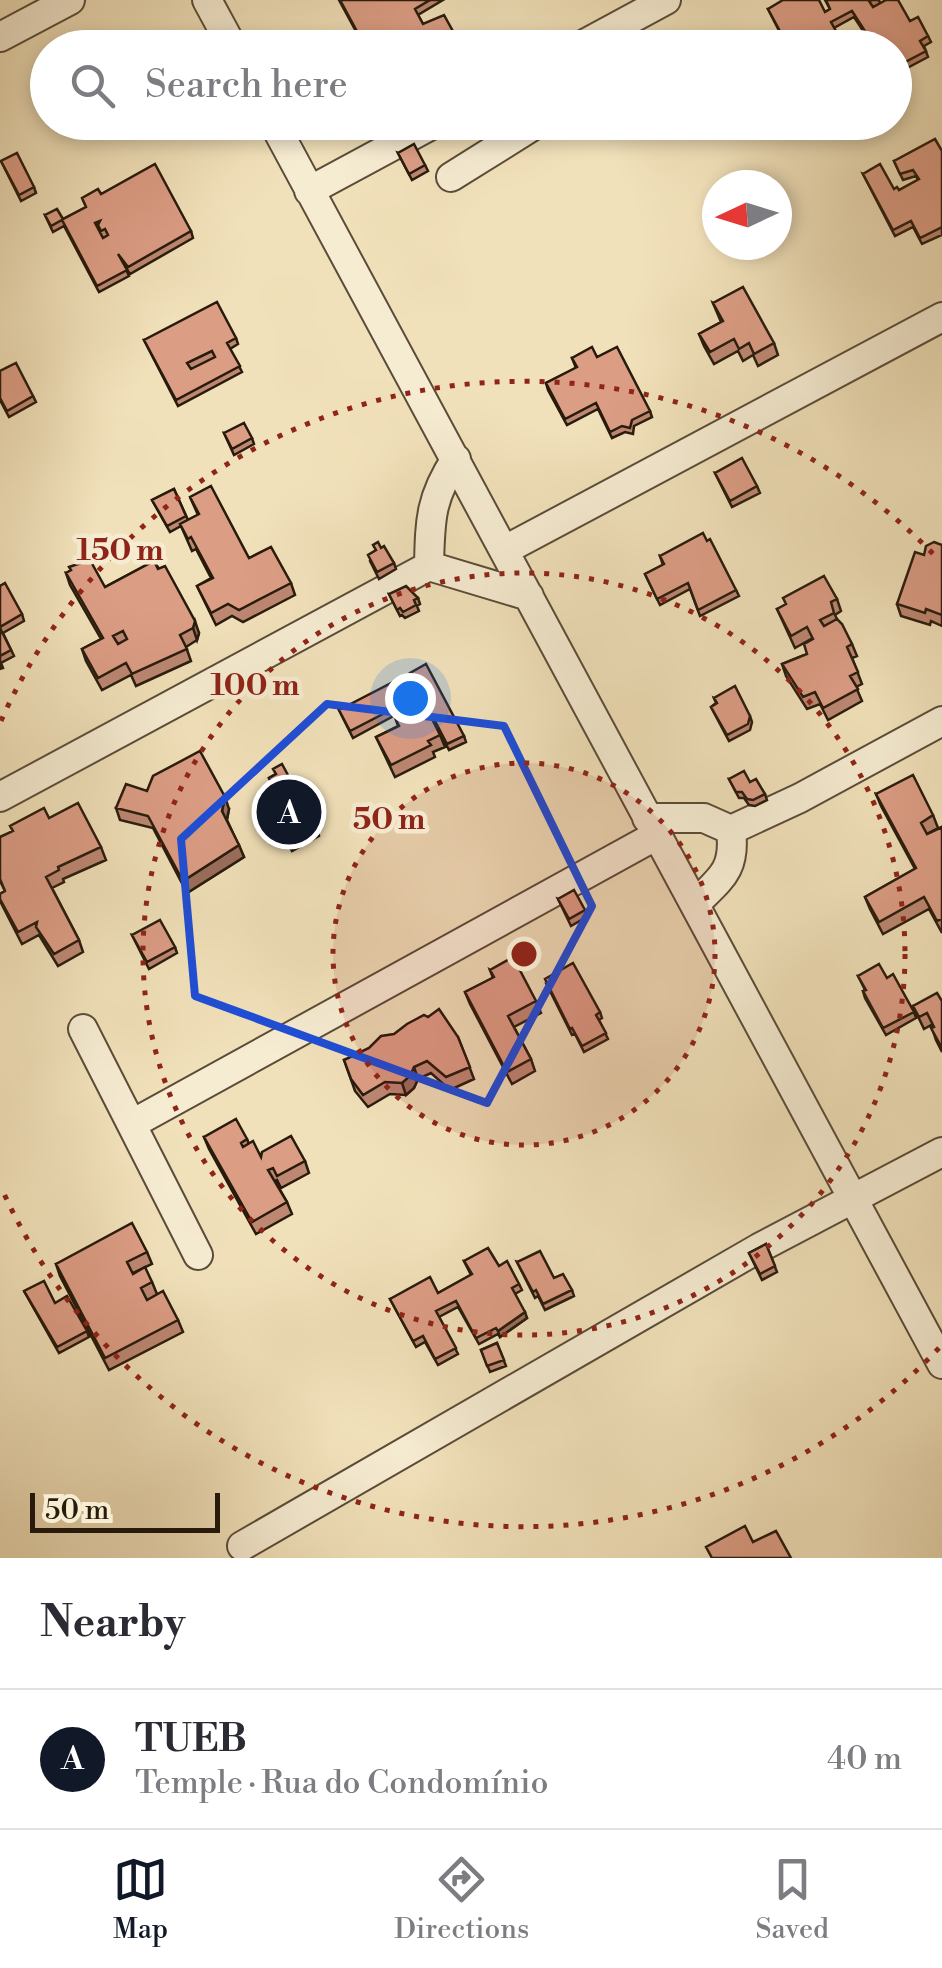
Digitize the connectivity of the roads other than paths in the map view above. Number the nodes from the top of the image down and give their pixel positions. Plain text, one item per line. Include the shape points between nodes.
1 (70, 0) edge
2 (207, 0) edge
3 (666, 0) edge
4 (223, 30) edge
5 (611, 30) edge
6 (0, 37) edge
7 (282, 140) edge
8 (404, 140) edge
9 (511, 140) edge
10 (451, 178) dead end
11 (309, 191) junction
12 (942, 317) edge
13 (456, 460) junction
14 (505, 550) junction
15 (430, 566) junction
16 (529, 596) junction
17 (942, 720) edge
18 (0, 797) edge
19 (652, 826) junction
20 (731, 830) junction
21 (695, 904) junction
22 (83, 1029) dead end
23 (132, 1124) junction
24 (942, 1152) edge
25 (855, 1199) junction
26 (198, 1255) dead end
27 (942, 1364) edge
28 (242, 1546) dead end

1 - 6 street
2 - 4 street
3 - 5 street
7 - 11 street
8 - 11 street
9 - 10 street
11 - 13 street
12 - 14 street
13 - 14 street
13 - 15 street via 435,499
14 - 16 street
15 - 16 street
15 - 18 street
16 - 19 street
17 - 20 street
19 - 20 street via 704,818
19 - 21 street
19 - 23 street
20 - 21 street via 732,863
21 - 25 street
22 - 23 street
23 - 26 street
24 - 25 street
25 - 27 street
25 - 28 street

